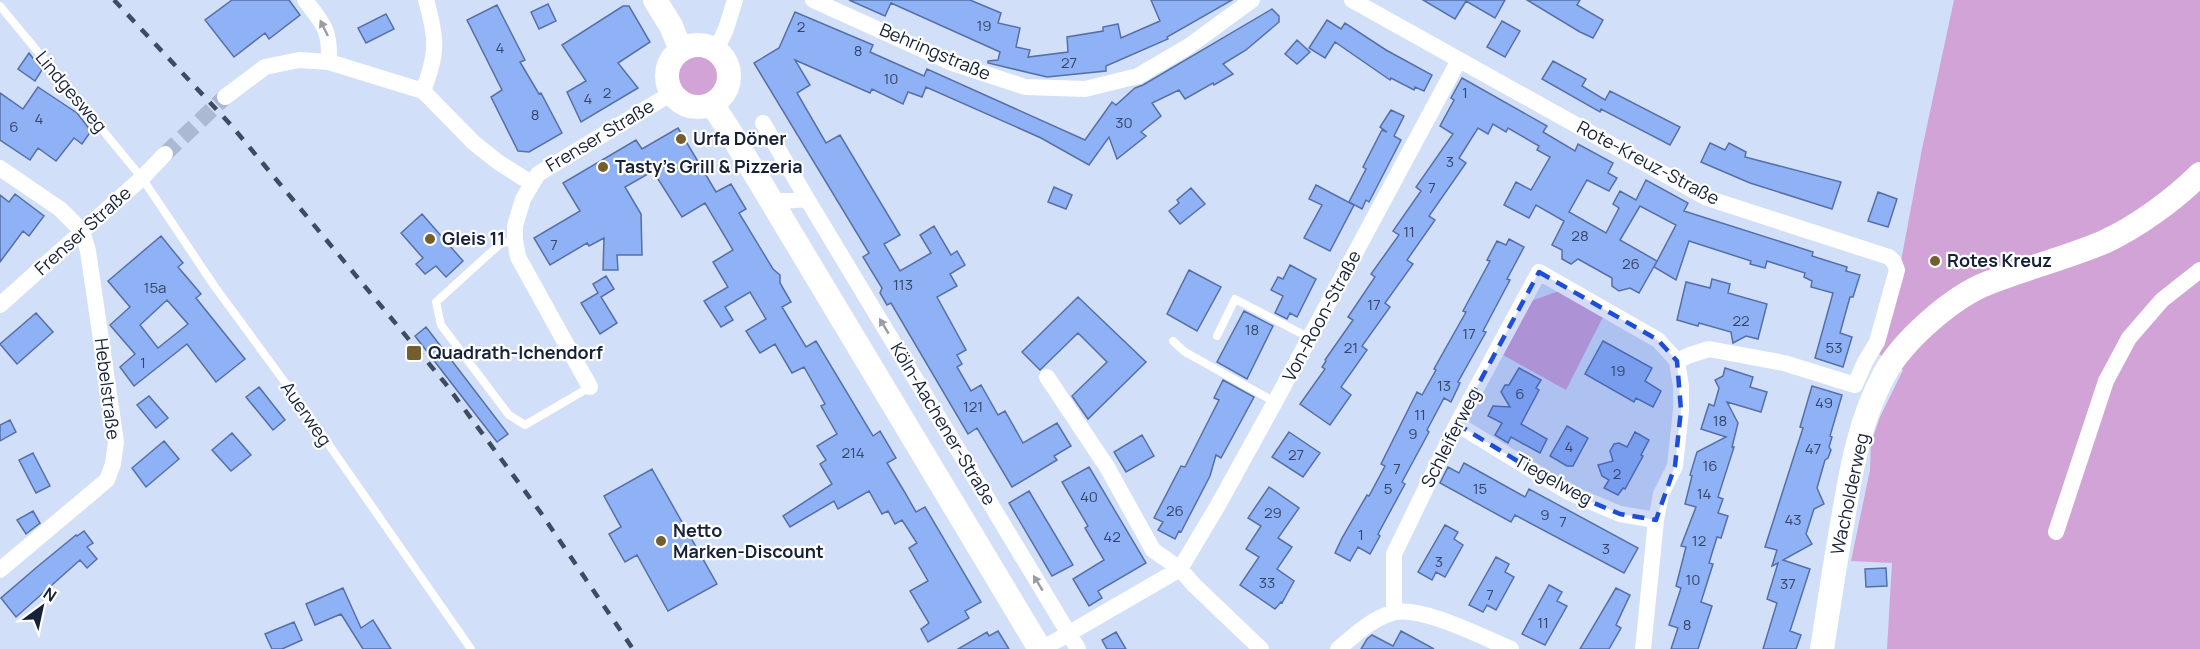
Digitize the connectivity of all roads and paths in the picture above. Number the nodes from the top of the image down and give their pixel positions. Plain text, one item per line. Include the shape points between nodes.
1 (305, 0) edge
2 (426, 0) edge
3 (655, 0) edge
4 (735, 0) edge
5 (813, 0) edge
6 (1252, 0) edge
7 (1352, 0) edge
8 (0, 6) edge
9 (681, 50) junction
10 (716, 50) junction
11 (1459, 60) junction
12 (329, 62) junction
13 (423, 91) junction
14 (672, 93) junction
15 (225, 96) tunnel mouth
16 (712, 104) junction
17 (764, 123) dead end
18 (165, 154) tunnel mouth
19 (0, 168) edge
20 (2200, 174) edge
21 (142, 178) junction
22 (531, 183) junction
23 (807, 199) junction
24 (772, 202) junction
25 (82, 231) junction
26 (515, 240) junction
27 (2200, 270) edge
28 (0, 305) edge
29 (1217, 336) dead end
30 (1310, 338) junction
31 (1173, 341) dead end
32 (1677, 361) junction
33 (1047, 377) dead end
34 (590, 387) joint
35 (1275, 402) junction
36 (1457, 424) junction
37 (1656, 520) junction
38 (2055, 532) dead end
39 (1180, 569) junction
40 (0, 570) edge
41 (1394, 612) junction
42 (1069, 633) junction
43 (471, 649) edge
44 (1041, 649) edge
45 (1078, 649) edge
46 (1261, 649) edge
47 (1338, 649) edge
48 (1511, 649) edge
49 (1643, 649) edge
50 (1822, 649) edge

12 -> 1 street via 326,28
2 - 13 street via 435,31 435,56
3 - 9 main road
4 - 10 street
5 - 6 street, Behringstraße via 952,63 1025,87 1085,88 1138,76 1189,46
7 - 11 street, Rote-Kreuz-Straße
8 - 21 lane, Lindgesweg
9 - 10 main road via 698,45
9 - 14 main road via 669,65 667,75
10 - 16 main road via 727,64 728,83
11 - 30 street, Von-Roon-Straße
11 - 32 street, Rote-Kreuz-Straße via 1707,198 1889,257 1894,262 1897,270 1877,342 1855,385 1784,363 1709,349
12 - 13 street, Frenser Straße
12 - 15 street, Frenser Straße via 299,60 265,67
13 - 22 street, Frenser Straße via 474,144
14 - 16 main road via 694,107
14 - 22 street, Frenser Straße via 548,167
16 - 24 main road, Köln-Aachener-Straße
17 - 23 street, Köln-Aachener-Straße
18 - 21 street, Frenser Straße
19 - 25 street via 60,209
20 - 50 main road, Wacholderweg via 2165,204 2105,241 1985,284 1956,299 1904,348 1884,374 1853,460
21 - 25 street, Frenser Straße
21 - 43 lane, Auerweg
22 - 26 street, Frenser Straße via 518,213
23 - 24 street
42 -> 23 street, Köln-Aachener-Straße
24 - 44 main road, Köln-Aachener-Straße
25 - 28 street, Frenser Straße
25 - 40 street, Hebelstraße via 116,442 113,464 107,480
26 - 34 street, Frenser Straße via 518,257
26 - 34 lane via 500,244 436,302 441,325 509,415 525,425
27 - 38 street via 2162,300 2130,338 2106,381
29 - 30 lane via 1235,299
30 - 35 street, Von-Roon-Straße
31 - 35 lane via 1185,352
32 - 36 street, Schleiferweg via 1658,340 1539,272
32 - 37 street via 1681,410 1675,466 1661,494
33 - 39 street via 1107,467 1153,550
35 - 39 street, Von-Roon-Straße
36 - 37 street, Tiegelweg via 1568,492 1620,514
36 - 41 street, Schleiferweg via 1394,554
37 - 49 street
39 - 42 street, Von-Roon-Straße
39 - 46 street
41 - 47 street via 1365,627
41 - 48 street via 1440,619
42 - 44 street, Von-Roon-Straße
42 - 45 street, Köln-Aachener-Straße

